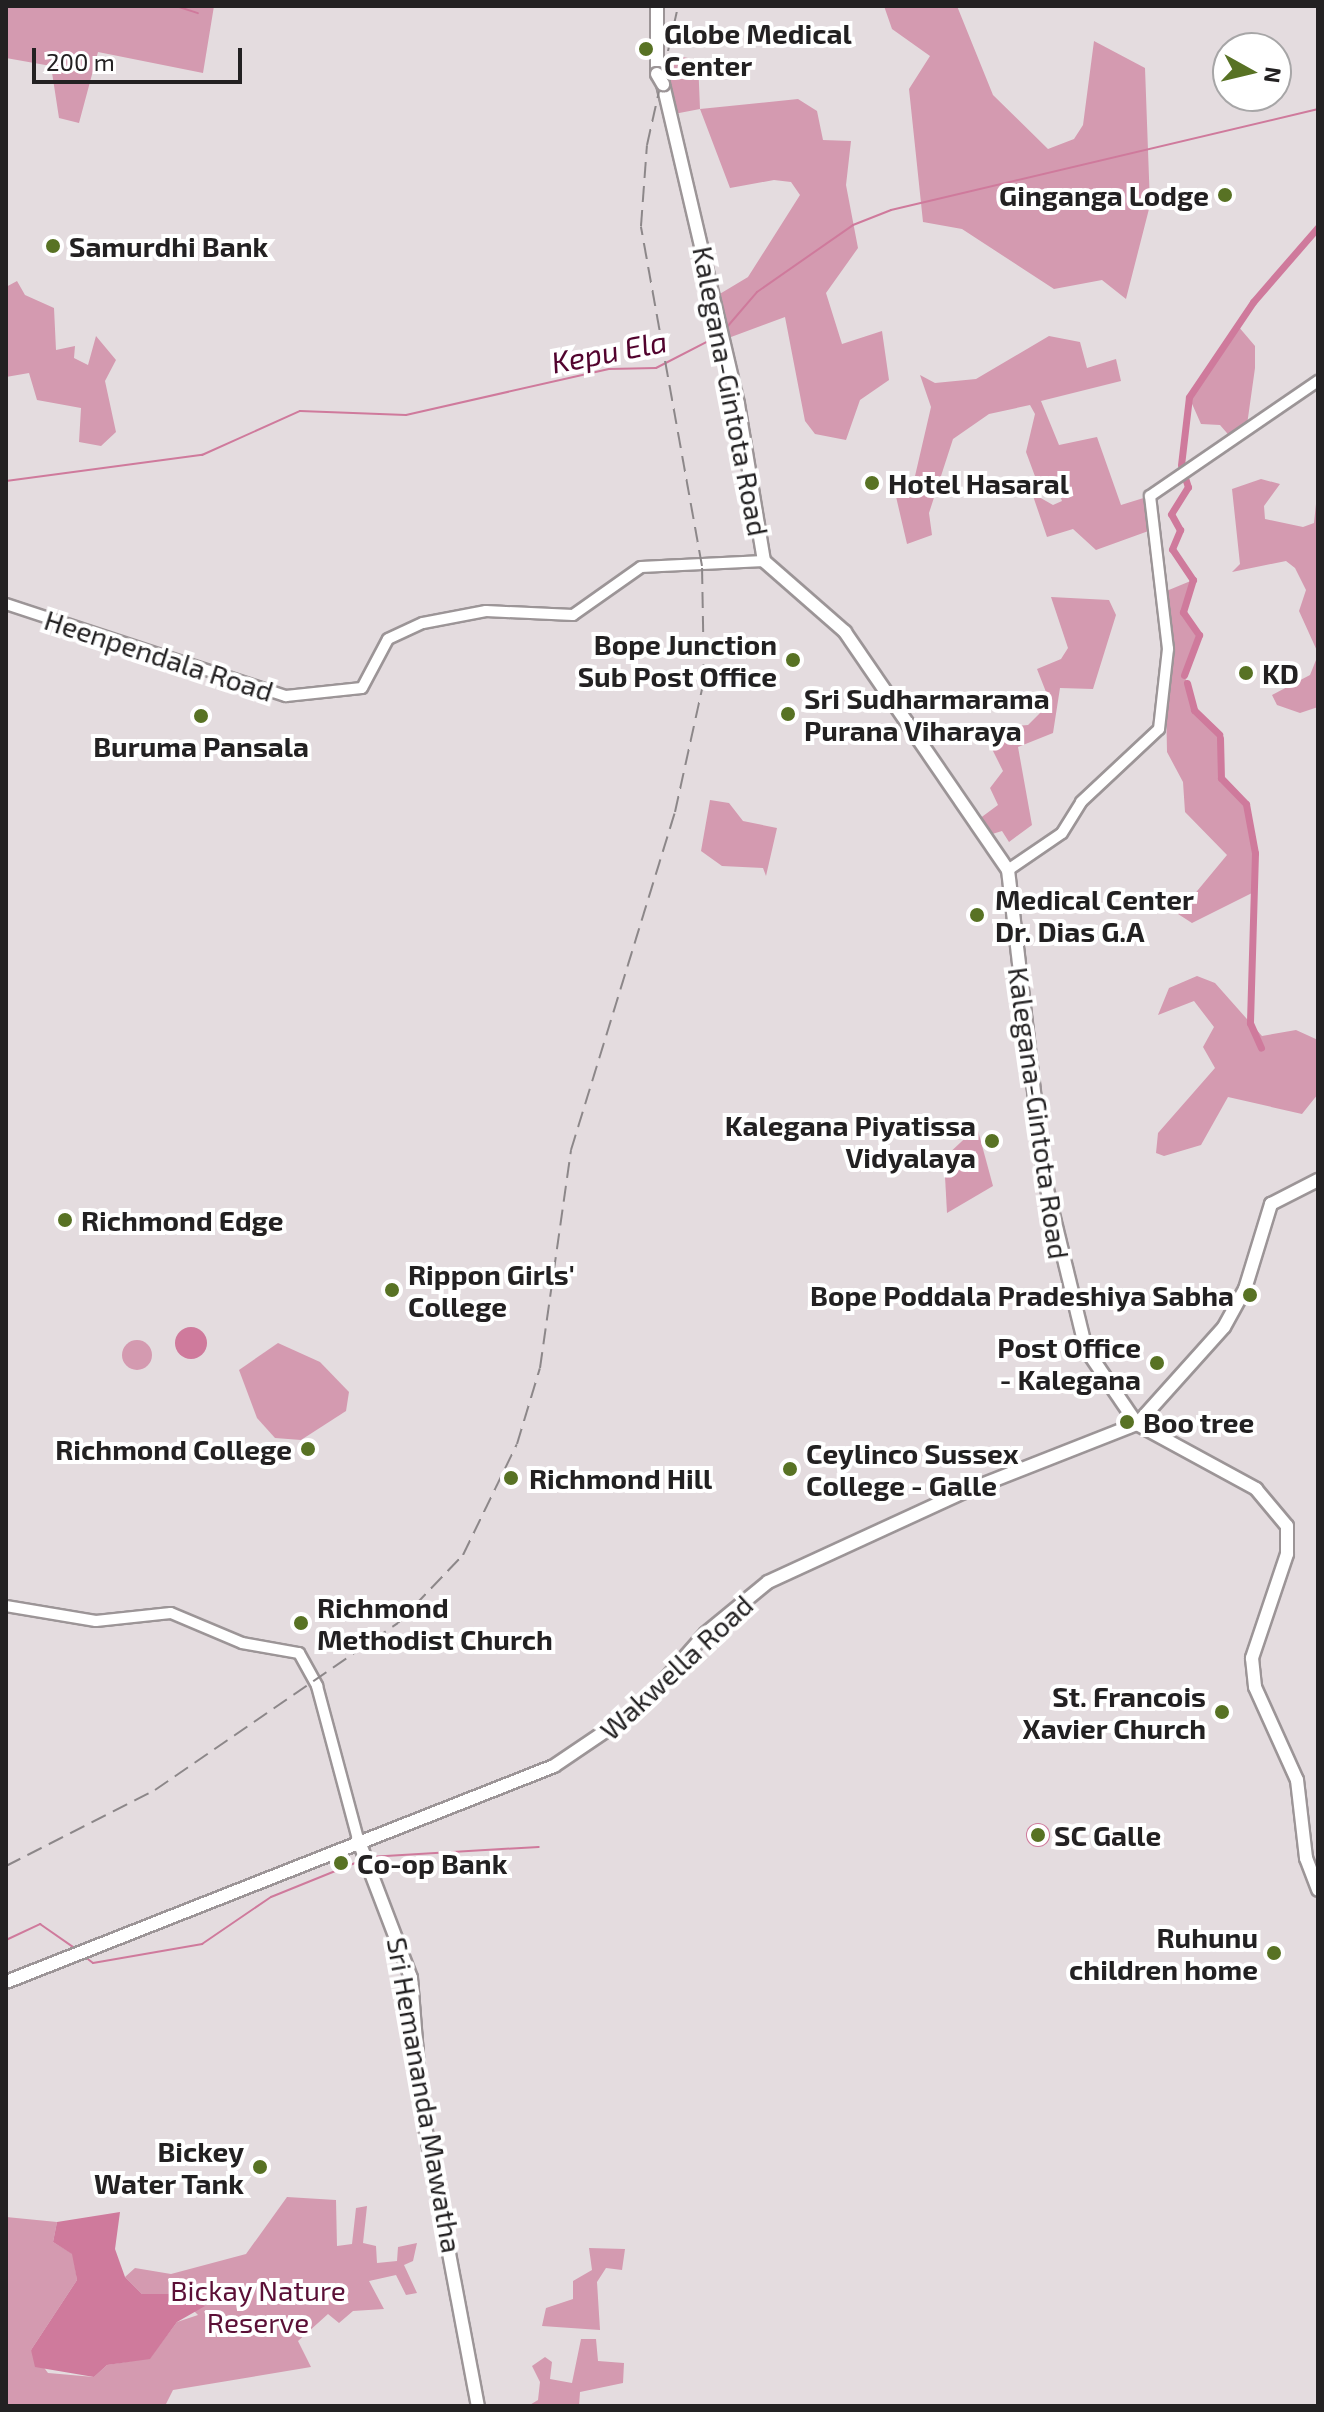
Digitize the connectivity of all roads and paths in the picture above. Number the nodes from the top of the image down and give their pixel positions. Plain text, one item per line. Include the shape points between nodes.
1 (657, 6) edge
2 (1318, 381) edge
3 (764, 561) junction
4 (6, 604) edge
5 (1008, 870) junction
6 (1318, 1180) edge
7 (1115, 1399) junction
8 (1137, 1424) junction
9 (1124, 1432) junction
10 (6, 1606) edge
11 (358, 1839) junction
12 (1318, 1890) edge
13 (6, 1982) edge
14 (478, 2406) edge

1 - 3 main road, Kalegana-Gintota Road via 660,79 725,349
2 - 5 street via 1150,496 1168,649 1159,729 1081,802 1062,833
3 - 4 street, Heenpendala Road via 641,567 563,616 486,611 423,623 388,639 362,688 286,696
3 - 5 main road, Kalegana-Gintota Road via 845,632
5 - 7 main road, Kalegana-Gintota Road via 1020,1022 1051,1222 1076,1325
6 - 8 main road, Wakwella Road via 1271,1204 1245,1289 1224,1327
7 - 8 main road, Kalegana-Gintota Road
7 - 9 main road, Kalegana-Gintota Road
8 - 9 main road, Wakwella Road
8 - 12 main road via 1256,1489 1287,1526 1287,1554 1252,1658 1255,1687 1297,1780 1306,1858
9 - 11 main road, Wakwella Road via 787,1571 722,1618 641,1707 589,1748
10 - 11 street via 96,1621 171,1613 242,1643 299,1653 317,1686
11 - 13 main road, Wakwella Road
11 - 14 main road, Sri Hemananda Mawatha via 411,1978 421,2105

